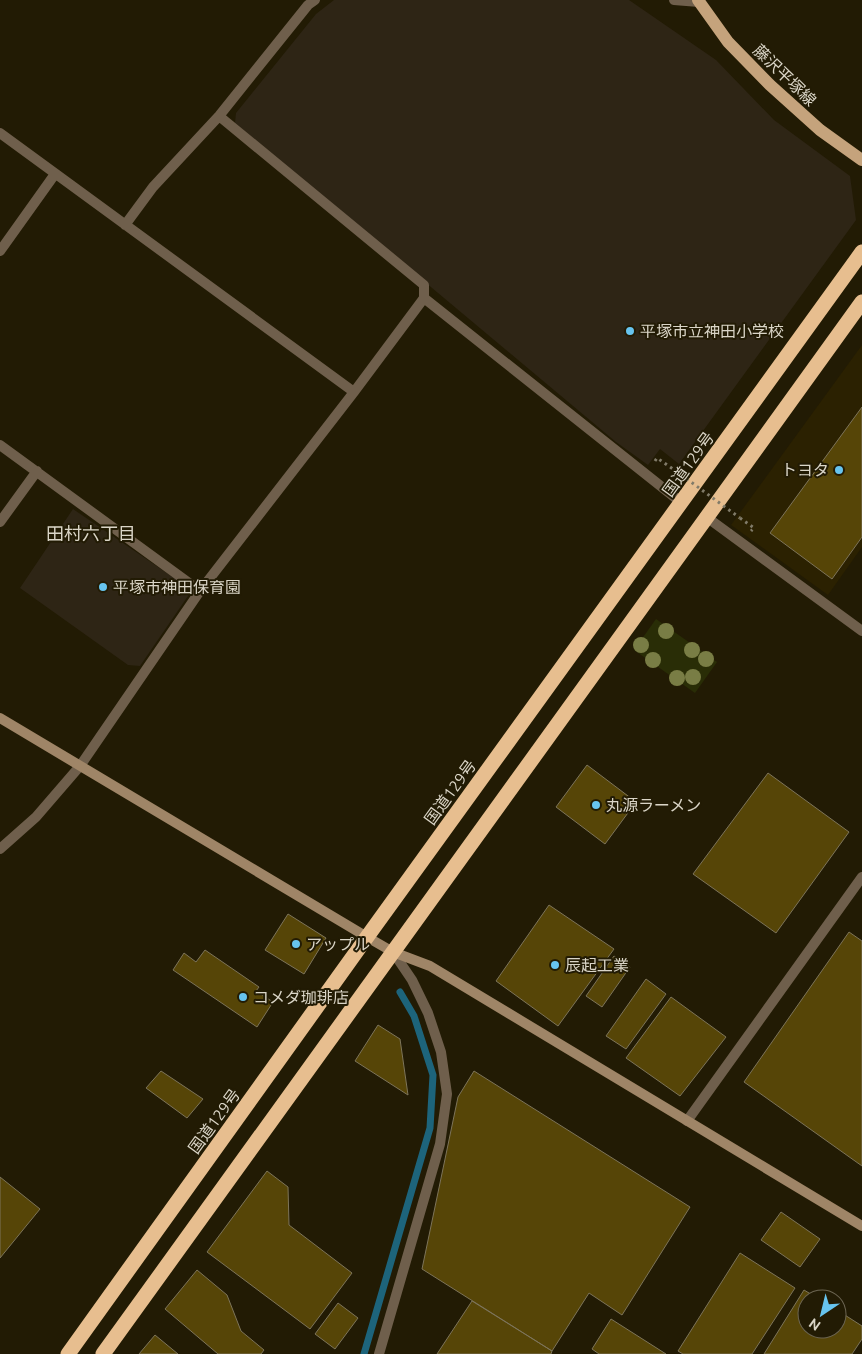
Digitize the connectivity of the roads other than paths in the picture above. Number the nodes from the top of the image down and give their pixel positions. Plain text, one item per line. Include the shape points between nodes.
1 (315, 0) edge
2 (674, 0) edge
3 (698, 1) edge
4 (218, 116) junction
5 (0, 133) edge
6 (862, 160) edge
7 (56, 174) junction
8 (125, 225) junction
9 (0, 251) edge
10 (862, 252) edge
11 (424, 298) junction
12 (862, 302) edge
13 (354, 392) junction
14 (0, 445) edge
15 (36, 471) junction
16 (682, 503) junction
17 (705, 516) junction
18 (0, 522) edge
19 (200, 591) junction
20 (862, 631) edge
21 (0, 718) edge
22 (80, 766) junction
23 (0, 849) edge
24 (862, 877) edge
25 (367, 937) junction
26 (393, 952) junction
27 (687, 1121) junction
28 (862, 1226) edge
29 (68, 1354) edge
30 (103, 1354) edge
31 (378, 1354) edge

1 - 4 street
2 - 3 street
3 - 6 main road, 藤沢平塚線 via 728,42 770,85 820,130
4 - 8 street via 153,187
4 - 11 street via 424,284
5 - 7 street
7 - 8 street
7 - 9 street
8 - 13 street
10 - 16 highway, 国道129号
11 - 13 street
11 - 16 street
12 - 17 highway
13 - 19 street
14 - 15 street
15 - 18 street
15 - 19 street
16 - 25 highway, 国道129号
17 - 20 street
17 - 26 highway
19 - 22 street
21 - 22 street
22 - 23 street via 36,817
22 - 25 street
24 - 27 street
25 - 26 street
25 - 29 highway, 国道129号
26 - 27 street via 430,966
26 - 30 highway
26 - 31 street via 412,980 428,1013 441,1052 447,1094 440,1144
27 - 28 street

